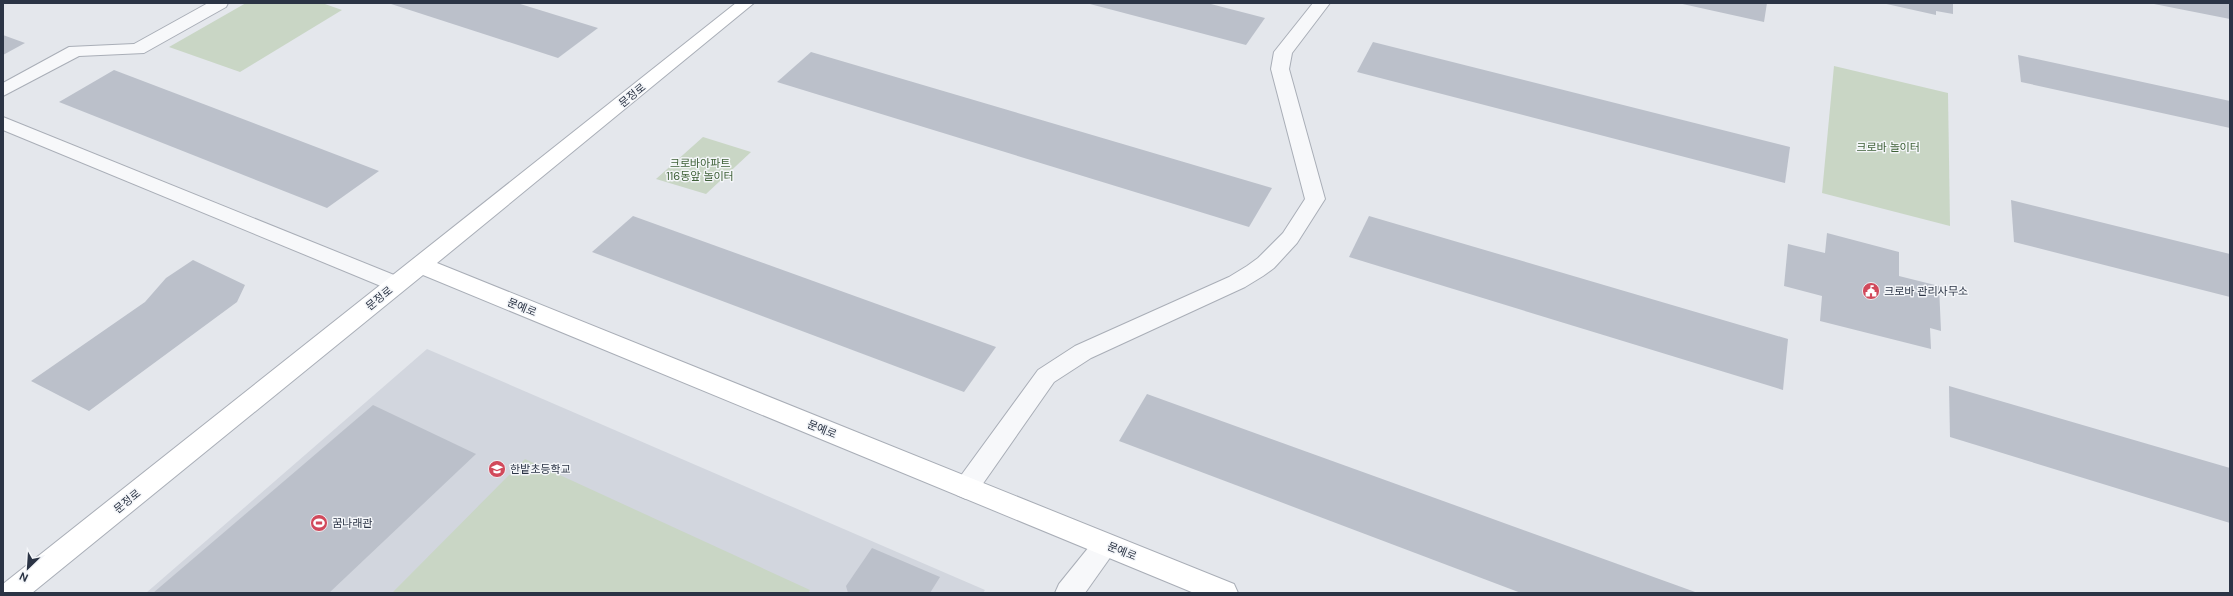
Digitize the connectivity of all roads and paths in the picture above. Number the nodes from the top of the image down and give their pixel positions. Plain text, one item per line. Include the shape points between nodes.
1 (220, 3) edge
2 (746, 3) edge
3 (1322, 3) edge
4 (3, 90) edge
5 (3, 123) edge
6 (420, 265) junction
7 (396, 284) junction
8 (966, 488) junction
9 (1106, 545) junction
10 (12, 593) edge
11 (1069, 593) edge
12 (1224, 593) edge

1 - 4 street via 138,49 75,51
2 - 6 main road, 문정로
3 - 8 street via 1284,52 1280,69 1315,199 1290,238 1266,263 1237,282 1083,352 1046,376
5 - 7 street
6 - 7 main road, 문정로
6 - 8 main road, 문예로
7 - 10 main road, 문정로
8 - 9 main road, 문예로
9 - 11 street
9 - 12 main road, 문예로

